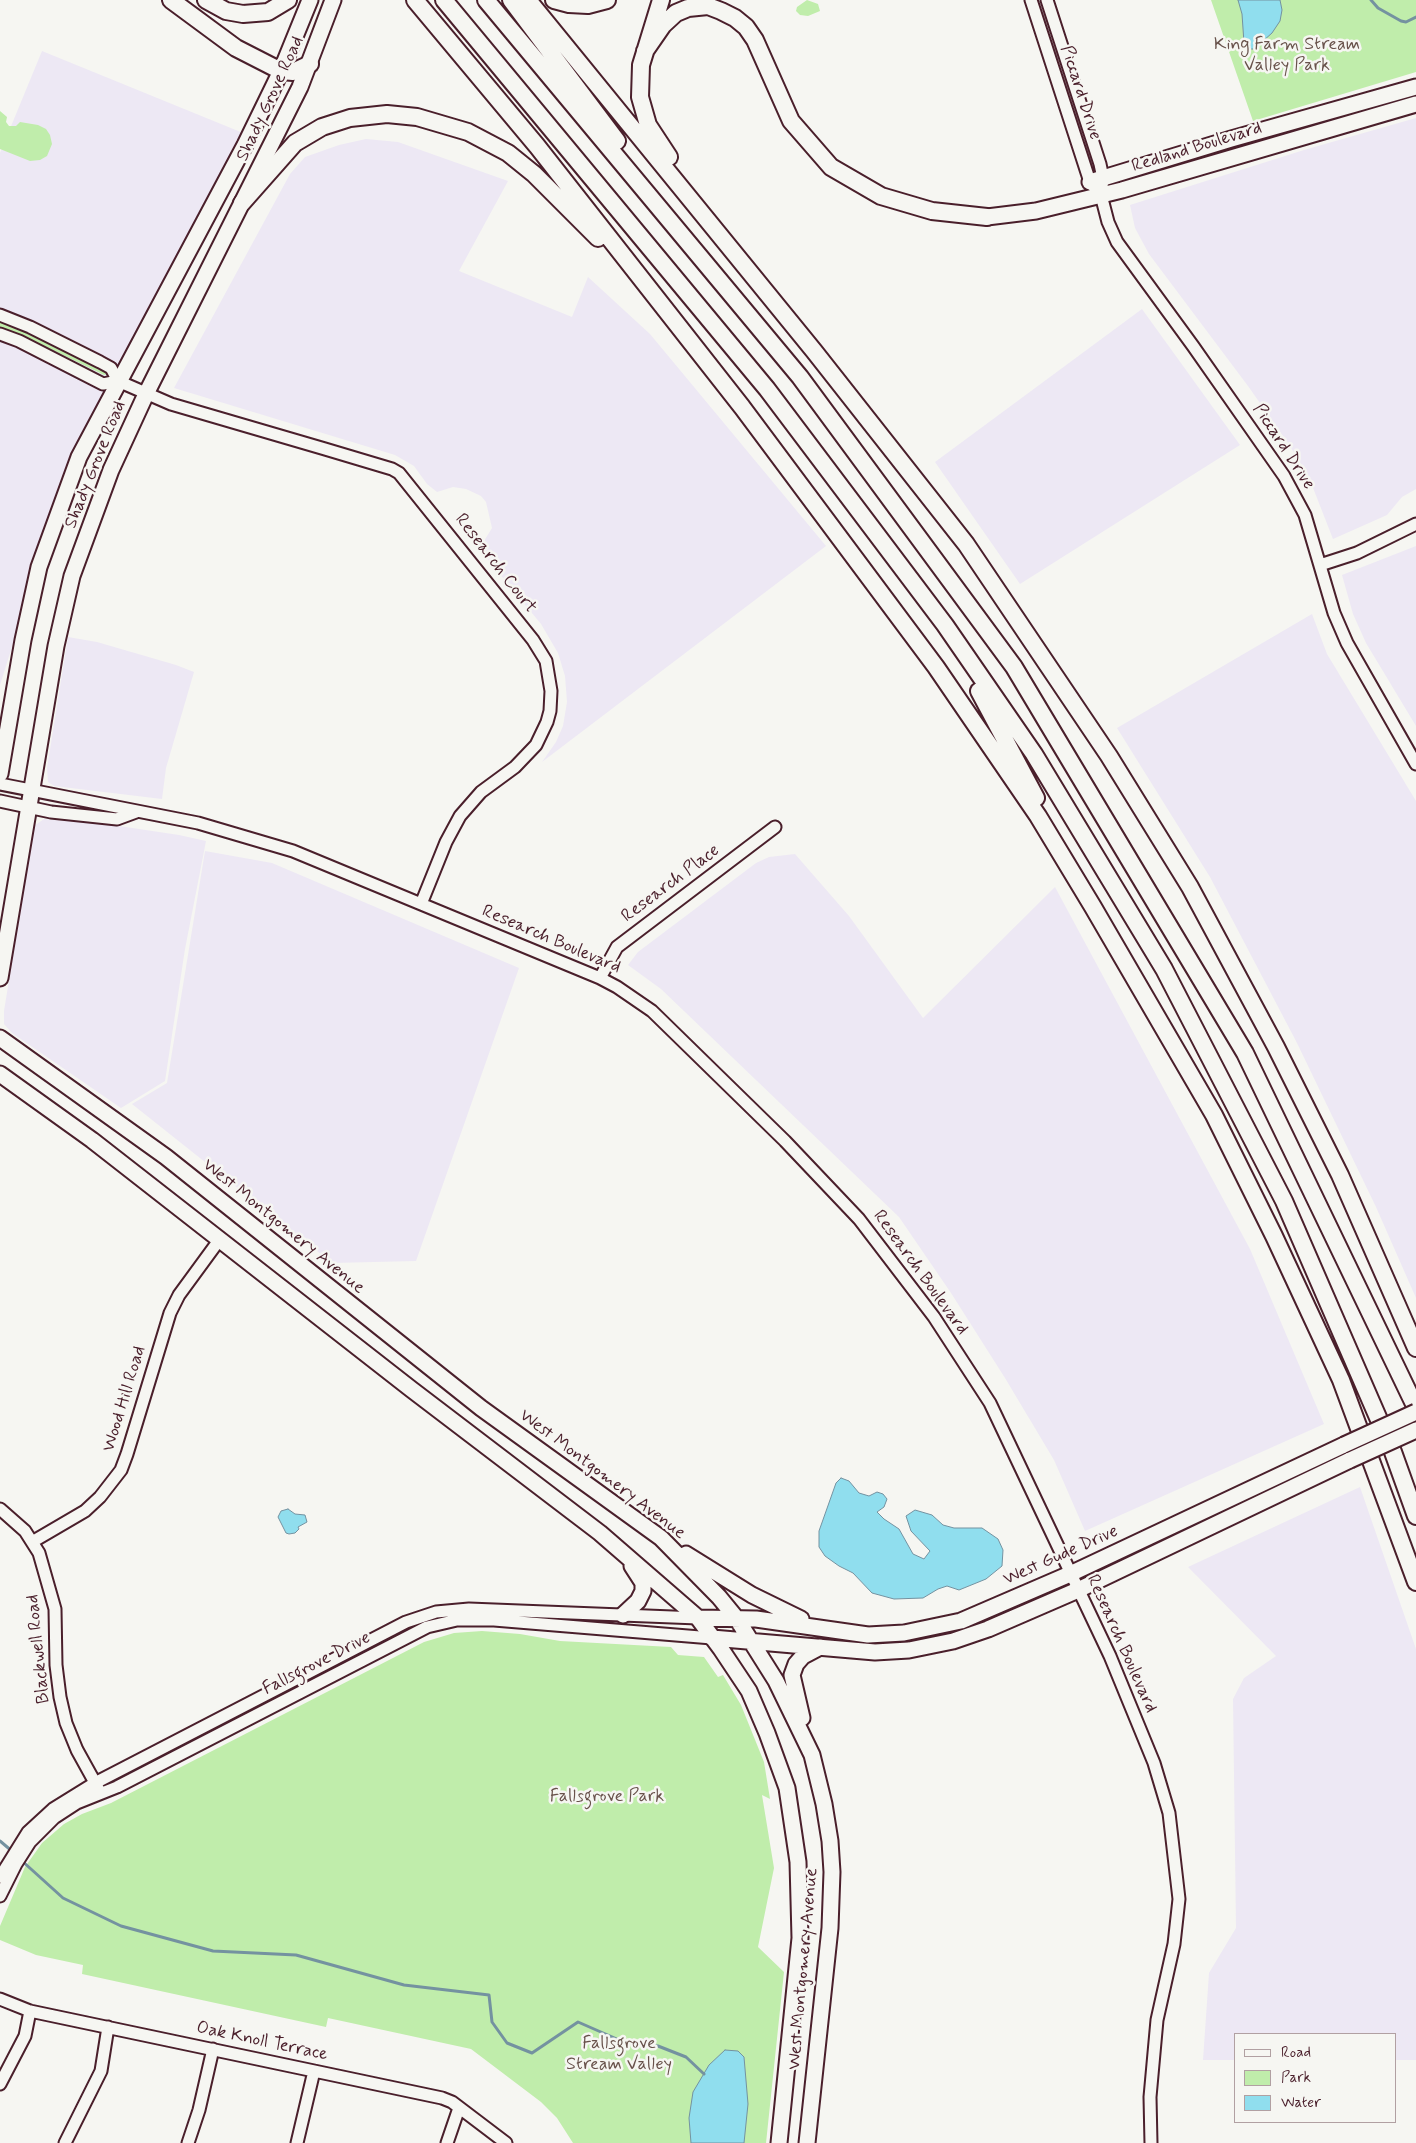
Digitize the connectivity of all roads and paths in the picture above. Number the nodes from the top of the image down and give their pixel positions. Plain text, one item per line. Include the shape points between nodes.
1 (171, 0) edge
2 (206, 0) edge
3 (288, 0) edge
4 (310, 0) edge
5 (333, 0) edge
6 (415, 0) edge
7 (444, 0) edge
8 (486, 0) edge
9 (511, 0) edge
10 (528, 0) edge
11 (554, 0) edge
12 (607, 0) edge
13 (661, 0) edge
14 (1031, 0) edge
15 (1047, 0) edge
16 (645, 51) junction
17 (310, 64) junction
18 (281, 71) junction
19 (1416, 88) edge
20 (1416, 104) edge
21 (1096, 180) junction
22 (1101, 195) junction
23 (242, 203) junction
24 (987, 217) joint
25 (695, 251) junction
26 (652, 292) junction
27 (0, 315) edge
28 (0, 334) edge
29 (814, 351) junction
30 (118, 381) junction
31 (146, 394) junction
32 (1416, 524) edge
33 (1320, 565) junction
34 (944, 625) junction
35 (1416, 764) edge
36 (0, 774) edge
37 (0, 784) edge
38 (31, 791) junction
39 (0, 801) edge
40 (28, 806) junction
41 (137, 812) junction
42 (775, 827) dead end
43 (421, 904) junction
44 (1093, 907) junction
45 (0, 978) edge
46 (600, 978) junction
47 (0, 1038) edge
48 (0, 1074) edge
49 (220, 1239) junction
50 (1416, 1348) edge
51 (1416, 1410) edge
52 (1416, 1430) edge
53 (0, 1508) edge
54 (1416, 1516) edge
55 (661, 1538) junction
56 (32, 1542) junction
57 (623, 1552) junction
58 (1070, 1574) junction
59 (1416, 1582) edge
60 (1078, 1590) junction
61 (623, 1614) junction
62 (698, 1618) junction
63 (736, 1619) junction
64 (833, 1630) junction
65 (712, 1638) junction
66 (751, 1642) junction
67 (820, 1647) junction
68 (812, 1755) junction
69 (98, 1788) junction
70 (13, 1861) junction
71 (0, 1877) edge
72 (0, 1896) edge
73 (0, 1999) edge
74 (30, 2011) junction
75 (108, 2027) junction
76 (213, 2049) junction
77 (314, 2071) junction
78 (0, 2084) edge
79 (459, 2108) junction
80 (65, 2143) edge
81 (188, 2143) edge
82 (297, 2143) edge
83 (447, 2143) edge
84 (506, 2143) edge
85 (779, 2143) edge
86 (807, 2143) edge
87 (1151, 2143) edge

1 - 18 highway via 236,48
2 - 3 highway via 226,11 243,14 268,12
4 - 18 main road, Shady Grove Road
5 - 17 main road, Shady Grove Road
6 - 26 highway
7 - 34 highway via 767,389
8 - 25 highway
9 - 25 highway
10 - 29 highway
11 - 12 highway via 588,5
13 - 16 highway
14 - 21 street, Piccard Drive
15 - 21 street, Piccard Drive
16 - 24 highway via 662,25 676,13 708,6 721,11 746,27 791,122 831,167 881,196 932,211
16 - 29 highway via 640,97 648,124 661,147 794,315
17 - 18 highway via 293,72
17 - 23 main road, Shady Grove Road
18 - 30 main road, Shady Grove Road via 245,145
19 - 21 main road, Redland Boulevard
20 - 22 main road, Redland Boulevard
21 - 22 street, Piccard Drive
22 - 24 main road, Redland Boulevard via 1036,211
22 - 33 street, Piccard Drive via 1117,242 1284,476 1305,515
23 - 26 highway via 295,143 322,127 350,118 387,114 417,117 468,132 508,153 534,174
23 - 31 main road, Shady Grove Road
25 - 51 highway via 800,377 1014,667 1245,1053
26 - 44 highway via 936,667 1038,816
27 - 30 street via 111,368
28 - 30 street via 103,384
29 - 50 highway via 971,551 1109,756 1190,887 1340,1175
30 - 31 street, Research Court
30 - 36 main road, Shady Grove Road via 80,457 40,567 23,640
31 - 38 main road, Shady Grove Road via 111,470 72,576 56,646
31 - 43 street, Research Court via 399,473 533,640 546,661 551,691 550,711 536,745 515,767 481,792 460,816
32 - 33 street via 1357,552
33 - 35 street, Piccard Drive via 1347,643
34 - 44 highway
34 - 54 highway via 1034,754 1164,969 1284,1201 1393,1452
37 - 38 street, Research Boulevard
38 - 40 main road, Shady Grove Road
38 - 41 street, Research Boulevard
39 - 40 street, Research Boulevard
40 - 41 street, Research Boulevard via 50,812 117,819
40 - 45 main road, Shady Grove Road
41 - 43 street, Research Boulevard via 198,823 294,852
42 - 46 street, Research Place via 618,947
43 - 46 street, Research Boulevard
44 - 59 highway via 1214,1115 1274,1236 1341,1380
46 - 58 street, Research Boulevard via 652,1011 785,1141 881,1246 934,1317 990,1403
47 - 55 main road, West Montgomery Avenue via 166,1157 480,1408
48 - 49 main road
49 - 56 street, Wood Hill Road via 179,1295 170,1313 120,1470 100,1498 85,1511
49 - 57 main road, West Montgomery Avenue
51 - 58 main road, West Gude Drive, bridge
52 - 60 main road, West Gude Drive, bridge
53 - 56 street, Blackwell Road
55 - 63 main road, West Montgomery Avenue
55 - 64 main road via 752,1595 786,1613
56 - 69 street, Blackwell Road via 39,1553 55,1609 56,1665 66,1723
57 - 61 main road via 643,1583 638,1601
57 - 62 main road, West Montgomery Avenue
58 - 60 street, Research Boulevard
58 - 64 main road, West Gude Drive via 961,1622 904,1633 868,1635
60 - 67 main road, West Gude Drive via 954,1641 883,1652
60 - 87 street, Research Boulevard via 1110,1656 1154,1764 1168,1813 1176,1866 1177,1924 1157,2020 1150,2097
61 - 62 street, Fallsgrove Drive
61 - 69 street, Fallsgrove Drive via 469,1609 436,1612 406,1622
62 - 63 main road, West Gude Drive
62 - 65 main road, West Montgomery Avenue
63 - 64 main road, West Gude Drive
63 - 66 main road, West Montgomery Avenue
65 - 66 main road, West Gude Drive
65 - 69 street, Fallsgrove Drive via 494,1620 457,1620 427,1627 126,1782
65 - 85 main road, West Montgomery Avenue via 749,1691 767,1733 787,1788 798,1862 800,1938
66 - 67 main road, West Gude Drive
66 - 68 main road, West Montgomery Avenue via 776,1681
67 - 68 main road via 799,1660 792,1675
68 - 86 main road, West Montgomery Avenue via 824,1804 832,1872 830,1928
69 - 70 street, Fallsgrove Drive via 54,1818 20,1850
70 - 71 street, Fallsgrove Drive
70 - 72 street, Fallsgrove Drive
73 - 74 street, Oak Knoll Terrace
74 - 75 street, Oak Knoll Terrace
74 - 78 street via 24,2036
75 - 76 street, Oak Knoll Terrace
75 - 80 street via 100,2071
76 - 77 street, Oak Knoll Terrace
76 - 81 street
77 - 79 street, Oak Knoll Terrace via 442,2098
77 - 82 street
79 - 83 street
79 - 84 street, Oak Knoll Terrace

